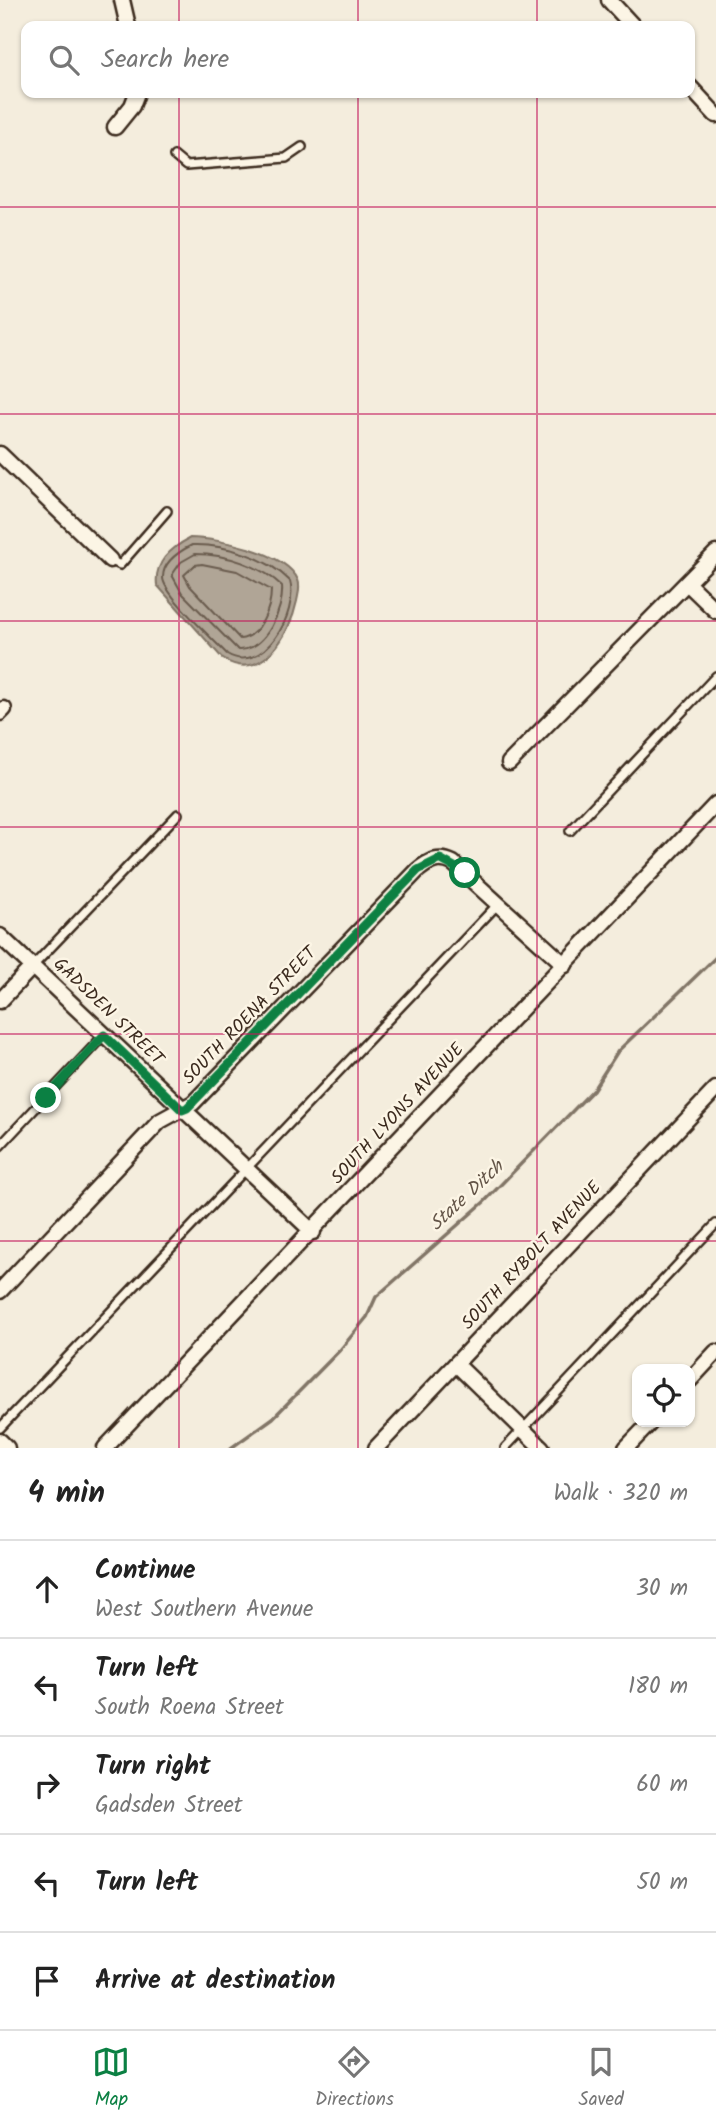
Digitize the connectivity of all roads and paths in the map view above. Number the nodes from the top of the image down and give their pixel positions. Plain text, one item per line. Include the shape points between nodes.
1 (122, 0) edge
2 (609, 0) edge
3 (127, 21) edge
4 (628, 21) edge
5 (695, 92) edge
6 (135, 98) edge
7 (716, 115) edge
8 (115, 127) dead end
9 (302, 147) dead end
10 (174, 156) dead end
11 (0, 454) edge
12 (167, 511) dead end
13 (716, 553) edge
14 (110, 560) joint
15 (687, 583) junction
16 (716, 611) edge
17 (716, 676) edge
18 (509, 764) dead end
19 (716, 804) edge
20 (178, 814) dead end
21 (570, 831) dead end
22 (499, 903) junction
23 (0, 936) edge
24 (565, 965) junction
25 (33, 966) junction
26 (0, 1000) edge
27 (104, 1035) junction
28 (713, 1099) edge
29 (182, 1110) junction
30 (0, 1146) edge
31 (247, 1171) junction
32 (716, 1224) edge
33 (313, 1232) junction
34 (0, 1291) edge
35 (716, 1352) edge
36 (456, 1364) junction
37 (695, 1375) edge
38 (646, 1427) edge
39 (0, 1428) edge
40 (523, 1429) junction
41 (0, 1441) edge
42 (7, 1448) edge
43 (105, 1448) edge
44 (376, 1448) edge
45 (505, 1448) edge
46 (542, 1448) edge
47 (626, 1448) edge

1 - 3 street
2 - 4 street
5 - 7 street
6 - 8 street
9 - 10 lane via 286,158 186,166
11 - 14 street
12 - 14 lane via 120,565
13 - 15 street
15 - 16 street
15 - 18 street
17 - 21 lane
19 - 24 street, SOUTH LYONS AVENUE
20 - 25 lane
22 - 24 street
22 - 29 street, SOUTH ROENA STREET via 453,863 440,859 418,870
22 - 31 lane
23 - 25 street, GADSDEN STREET
24 - 33 street, SOUTH LYONS AVENUE
25 - 26 street
25 - 27 street, GADSDEN STREET
27 - 29 street, GADSDEN STREET
27 - 30 lane
28 - 36 street, SOUTH RYBOLT AVENUE
29 - 31 street, GADSDEN STREET
29 - 34 street, SOUTH ROENA STREET via 160,1121
31 - 33 street, GADSDEN STREET
31 - 39 lane
32 - 40 lane
33 - 43 street, SOUTH LYONS AVENUE
35 - 37 street
36 - 40 street
36 - 44 street, SOUTH RYBOLT AVENUE
38 - 47 street
40 - 45 lane
40 - 46 street
41 - 42 street

